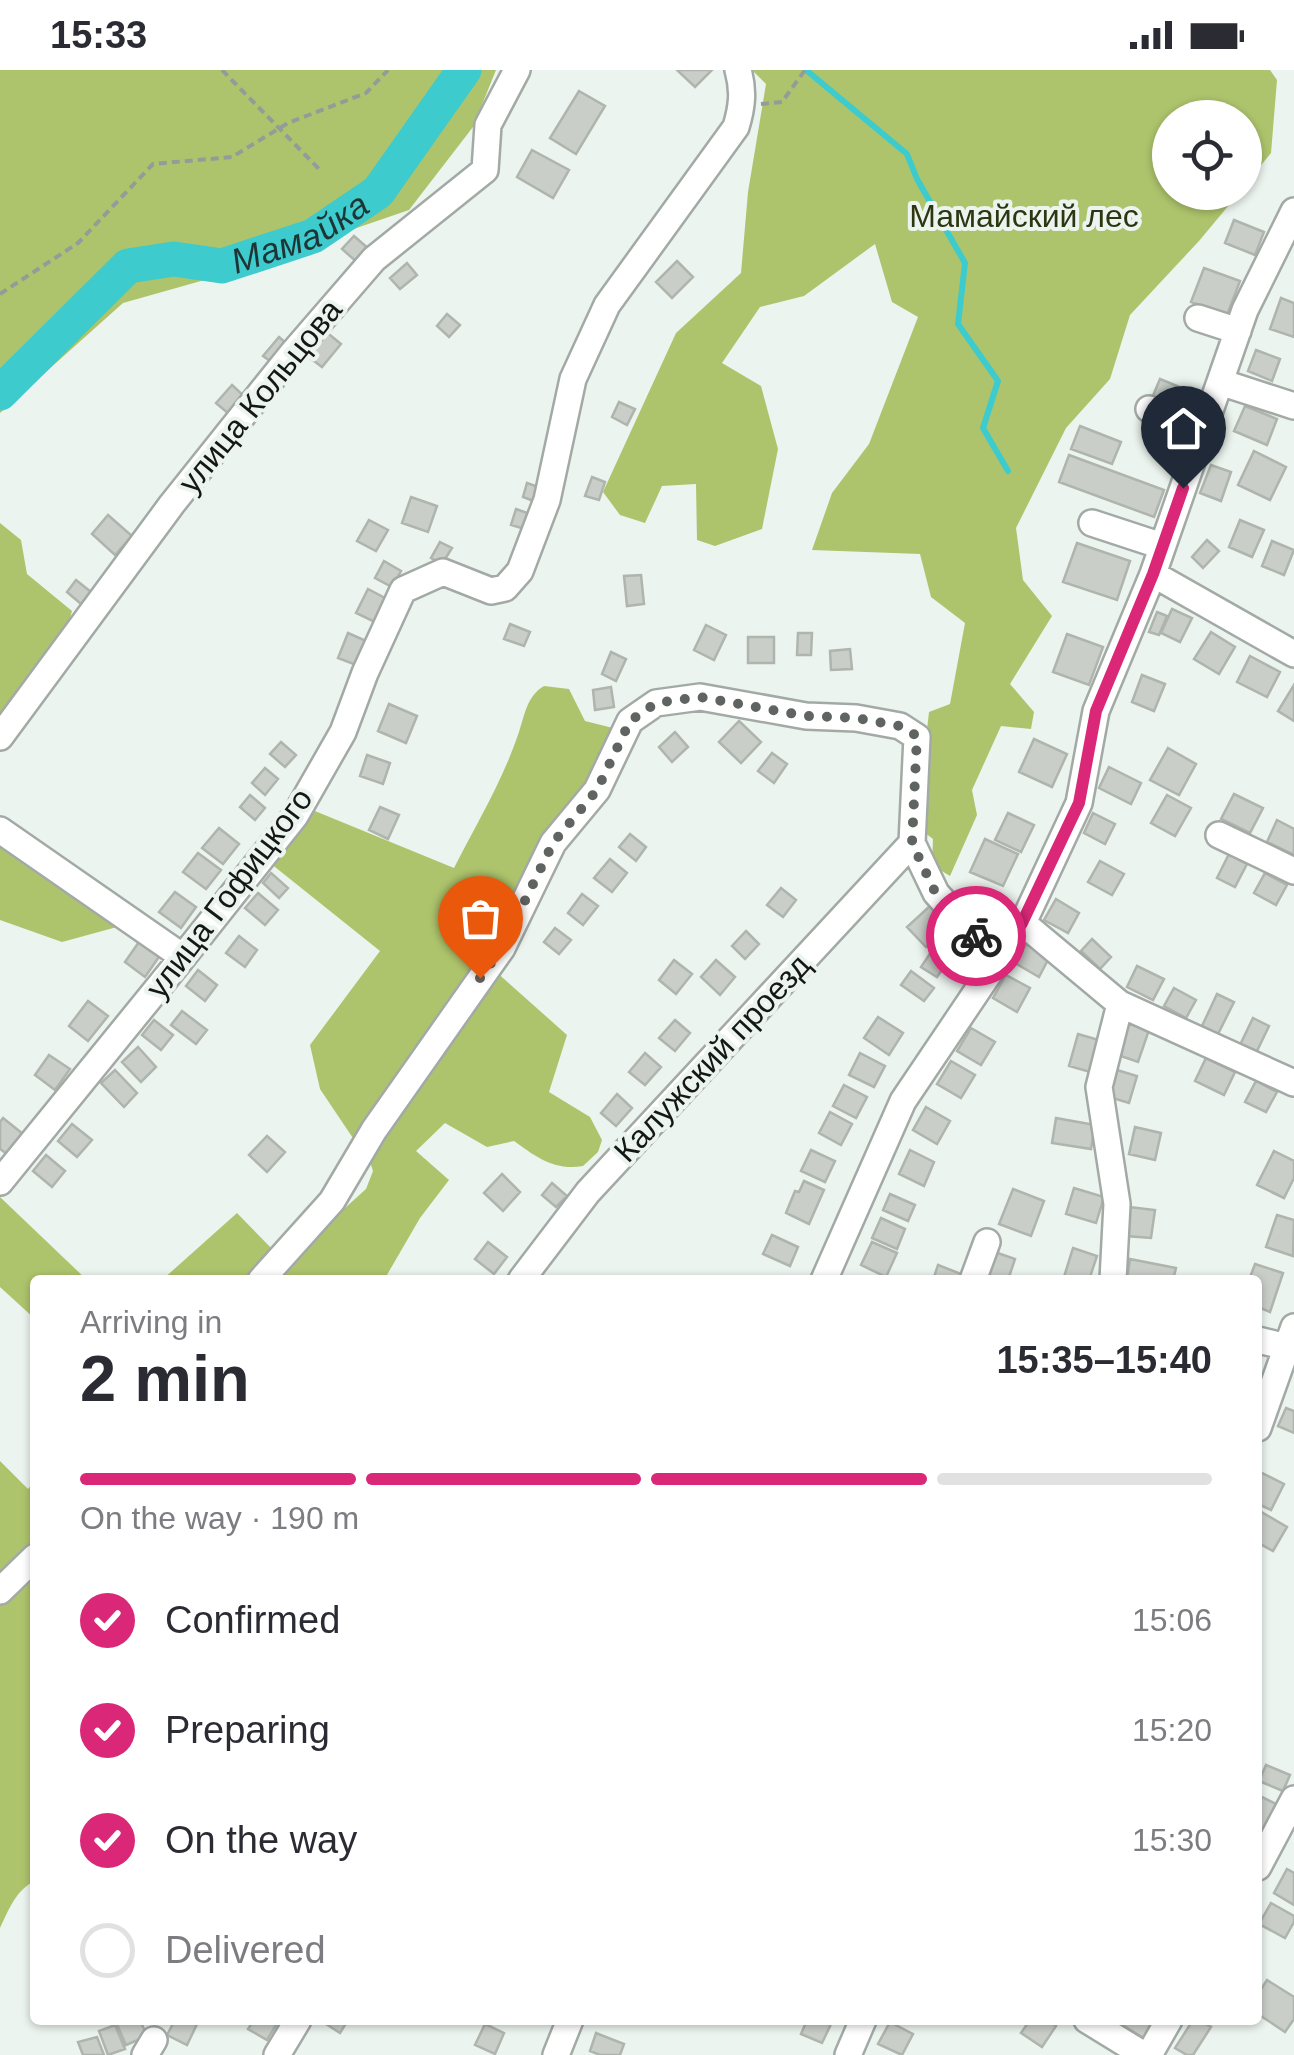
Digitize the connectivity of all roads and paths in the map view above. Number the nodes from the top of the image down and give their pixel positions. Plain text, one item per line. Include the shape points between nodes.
1 (222, 70) edge
2 (388, 70) edge
3 (517, 70) edge
4 (806, 70) edge
5 (740, 77) edge
6 (782, 102) dead end
7 (278, 128) junction
8 (322, 172) dead end
9 (1294, 211) edge
10 (0, 294) edge
11 (1198, 318) dead end
12 (1238, 331) junction
13 (1220, 382) junction
14 (1294, 406) edge
15 (1148, 409) dead end
16 (1203, 430) junction
17 (1092, 523) dead end
18 (1162, 546) junction
19 (1153, 574) junction
20 (1294, 654) edge
21 (0, 737) edge
22 (0, 830) edge
23 (1220, 835) dead end
24 (912, 843) junction
25 (1294, 871) edge
26 (1022, 923) junction
27 (1000, 955) junction
28 (184, 957) junction
29 (1120, 1004) junction
30 (1294, 1082) edge
31 (0, 1182) edge
32 (987, 1242) dead end
33 (265, 1275) edge
34 (525, 1275) edge
35 (826, 1275) edge
36 (975, 1275) edge
37 (1113, 1275) edge
38 (1290, 1337) edge
39 (1262, 1340) edge
40 (1262, 1417) edge
41 (30, 1561) edge
42 (0, 1591) edge
43 (1294, 1800) edge
44 (1262, 1860) edge
45 (295, 2025) edge
46 (568, 2025) edge
47 (861, 2025) edge
48 (1095, 2025) edge
49 (1166, 2025) edge
50 (277, 2055) edge
51 (556, 2055) edge
52 (848, 2055) edge
53 (1146, 2055) edge

1 - 7 path
2 - 7 path via 366,93
3 - 21 street, улица Кольцова via 488,126 485,170 374,259 303,341
4 - 6 path
5 - 28 street, улица Гофицкого via 736,127 607,304 573,380 547,500 520,571 505,588 490,592 443,572 403,590 344,732 294,816
7 - 8 path
7 - 10 path via 232,156 153,164 78,243
9 - 12 street
11 - 12 street
12 - 13 street
13 - 14 street
13 - 16 street
15 - 16 street
16 - 18 street
17 - 18 street
18 - 19 street
19 - 20 street
19 - 26 street via 1096,711 1079,803
22 - 28 street
23 - 25 street
24 - 27 street via 936,894
24 - 33 street via 917,736 900,726 700,697 656,703 630,721 597,790 553,843 502,948 332,1201
24 - 34 street, Калужский проезд via 588,1192
26 - 27 street
26 - 29 street
27 - 35 street via 903,1101
28 - 31 street, улица Гофицкого
29 - 30 street
29 - 37 street via 1098,1087 1117,1204
32 - 36 street
38 - 39 street
38 - 40 street
41 - 42 street
43 - 44 street
45 - 50 street
46 - 51 street
47 - 52 street
48 - 53 street
49 - 53 street

